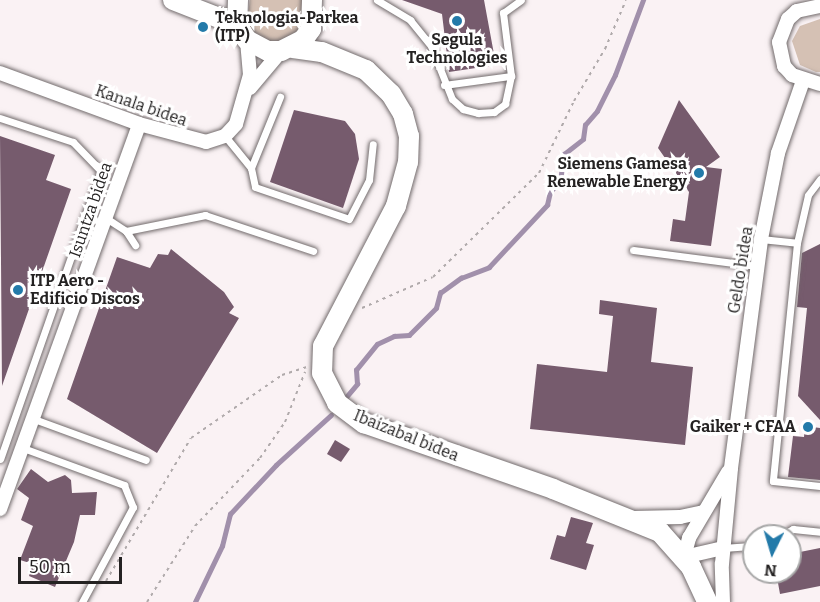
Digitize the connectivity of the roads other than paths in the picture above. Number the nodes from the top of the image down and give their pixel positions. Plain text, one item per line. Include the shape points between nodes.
1 (173, 0) edge
2 (238, 0) edge
3 (377, 0) edge
4 (520, 0) edge
5 (794, 6) edge
6 (820, 6) edge
7 (313, 8) edge
8 (242, 32) junction
9 (287, 50) junction
10 (351, 63) junction
11 (0, 73) edge
12 (511, 76) junction
13 (803, 81) junction
14 (820, 84) edge
15 (444, 85) junction
16 (247, 93) junction
17 (280, 96) dead end
18 (0, 118) edge
19 (138, 124) junction
20 (225, 136) junction
21 (373, 144) dead end
22 (251, 168) junction
23 (820, 179) edge
24 (106, 218) junction
25 (126, 231) junction
26 (761, 239) junction
27 (797, 243) junction
28 (135, 245) dead end
29 (633, 250) dead end
30 (313, 251) dead end
31 (757, 266) junction
32 (34, 419) junction
33 (23, 448) junction
34 (0, 459) edge
35 (146, 460) dead end
36 (731, 468) junction
37 (820, 486) edge
38 (0, 509) edge
39 (704, 512) junction
40 (633, 518) junction
41 (802, 530) edge
42 (820, 532) edge
43 (742, 547) edge
44 (723, 548) junction
45 (684, 557) junction
46 (82, 602) edge
47 (707, 602) edge
48 (723, 602) edge

1 - 8 street
2 - 8 street
3 - 15 lane via 410,20 431,46
4 - 12 lane via 503,13
5 - 6 street
5 - 13 street via 782,30 780,54 784,66
7 - 9 street via 303,40
7 - 10 street via 333,47
8 - 9 street via 268,51
8 - 16 street via 250,63
9 - 10 street via 322,52
9 - 16 street
10 - 40 street, Ibaizabal bidea via 366,70 391,94 403,114 409,136 408,162 396,206 314,366 337,402 364,423
11 - 19 street, Kanala bidea
12 - 15 lane
12 - 15 lane via 505,104 494,112 463,109
13 - 14 street
13 - 26 street, Geldo bidea via 778,153
16 - 20 street via 236,124
17 - 22 lane
18 - 34 lane via 72,142 101,171
19 - 20 street, Kanala bidea via 198,142
19 - 24 street, Isuntza bidea
20 - 22 lane
21 - 22 lane via 369,180 349,219 255,187
23 - 27 lane via 808,195
24 - 25 lane
24 - 32 street, Isuntza bidea
25 - 28 lane
25 - 30 lane via 205,214
26 - 27 lane
26 - 31 street, Geldo bidea
27 - 37 lane via 773,481
29 - 31 lane
31 - 36 street, Geldo bidea
32 - 33 street, Isuntza bidea
32 - 35 lane
33 - 38 street, Isuntza bidea
33 - 46 lane via 124,485 133,507
36 - 39 street
36 - 44 street, Geldo bidea
39 - 40 street
39 - 45 street via 689,538
40 - 45 street, Ibaizabal bidea via 660,532
41 - 42 lane
43 - 44 lane
44 - 45 street
44 - 48 street, Geldo bidea
45 - 47 street, Ibaizabal bidea

